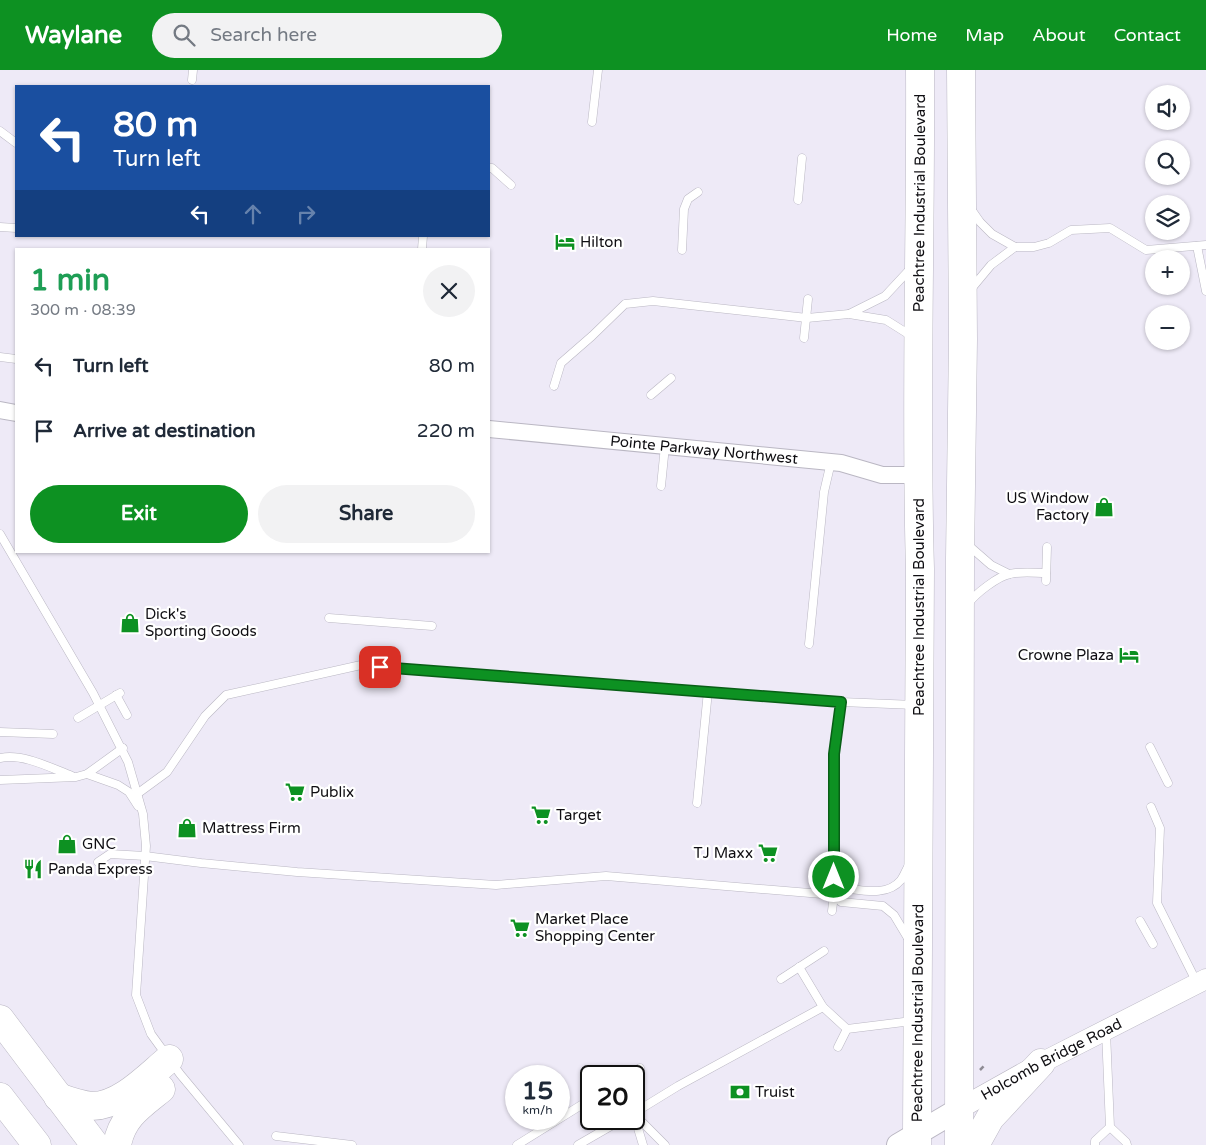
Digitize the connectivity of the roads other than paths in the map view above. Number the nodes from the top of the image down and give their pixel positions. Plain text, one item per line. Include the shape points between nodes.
1 (193, 70) edge
2 (598, 70) edge
3 (920, 70) edge
4 (961, 70) edge
5 (192, 80) dead end
6 (592, 122) dead end
7 (0, 131) edge
8 (15, 142) edge
9 (802, 158) dead end
10 (490, 168) edge
11 (511, 185) dead end
12 (698, 192) dead end
13 (962, 195) junction
14 (798, 200) dead end
15 (0, 227) edge
16 (15, 228) edge
17 (1206, 245) edge
18 (1196, 246) junction
19 (1015, 247) junction
20 (682, 250) dead end
21 (920, 258) junction
22 (1206, 291) edge
23 (808, 299) dead end
24 (849, 314) junction
25 (962, 315) junction
26 (807, 318) junction
27 (804, 338) dead end
28 (919, 341) junction
29 (0, 357) edge
30 (15, 359) edge
31 (671, 378) dead end
32 (554, 386) dead end
33 (651, 395) dead end
34 (0, 410) edge
35 (15, 413) edge
36 (490, 429) edge
37 (665, 446) junction
38 (831, 462) junction
39 (918, 476) junction
40 (661, 486) dead end
41 (0, 534) edge
42 (960, 535) junction
43 (1047, 547) dead end
44 (1009, 574) junction
45 (960, 616) junction
46 (329, 618) dead end
47 (432, 626) dead end
48 (809, 644) dead end
49 (708, 692) junction
50 (841, 702) junction
51 (99, 705) junction
52 (919, 706) junction
53 (127, 715) dead end
54 (78, 718) dead end
55 (0, 732) edge
56 (53, 734) dead end
57 (1150, 747) dead end
58 (122, 748) junction
59 (0, 758) edge
60 (87, 774) junction
61 (76, 777) junction
62 (0, 780) edge
63 (1168, 782) dead end
64 (137, 794) junction
65 (697, 803) dead end
66 (1151, 807) dead end
67 (143, 814) junction
68 (918, 846) junction
69 (145, 856) junction
70 (98, 862) dead end
71 (834, 895) junction
72 (832, 911) dead end
73 (1140, 922) dead end
74 (1153, 944) dead end
75 (824, 951) dead end
76 (918, 958) junction
77 (799, 967) junction
78 (781, 980) dead end
79 (1201, 981) edge
80 (823, 1007) junction
81 (917, 1020) junction
82 (1, 1022) edge
83 (847, 1029) junction
84 (1106, 1030) junction
85 (838, 1047) dead end
86 (1042, 1063) junction
87 (175, 1067) junction
88 (0, 1097) edge
89 (58, 1097) junction
90 (580, 1106) edge
91 (645, 1107) edge
92 (958, 1109) junction
93 (645, 1125) edge
94 (1110, 1127) junction
95 (602, 1130) edge
96 (639, 1130) edge
97 (276, 1136) dead end
98 (911, 1141) edge
99 (37, 1145) edge
100 (95, 1145) edge
101 (117, 1145) edge
102 (239, 1145) edge
103 (352, 1145) edge
104 (517, 1145) edge
105 (578, 1145) edge
106 (644, 1145) edge
107 (665, 1145) edge
108 (959, 1145) edge
109 (975, 1145) edge
110 (1095, 1145) edge
111 (1127, 1145) edge

1 - 5 lane
2 - 6 lane
3 - 21 highway, Peachtree Industrial Boulevard
4 - 13 highway
7 - 8 lane
9 - 14 lane
10 - 11 lane
12 - 20 lane via 688,200 684,209
13 - 19 lane via 992,234
13 - 25 highway
15 - 16 lane
17 - 18 lane
18 - 19 lane via 1146,250 1110,228 1071,230 1049,243
18 - 22 lane
19 - 25 lane via 986,271 972,289
21 - 24 lane via 885,296
21 - 28 highway, Peachtree Industrial Boulevard
23 - 26 lane
24 - 26 lane
24 - 28 lane via 886,320
25 - 42 highway
26 - 27 lane
26 - 32 lane via 653,301 625,304 561,363
28 - 39 highway, Peachtree Industrial Boulevard
29 - 30 lane
31 - 33 lane
34 - 35 street
36 - 37 street, Pointe Parkway Northwest
37 - 38 street, Pointe Parkway Northwest
37 - 40 lane
38 - 39 street, Pointe Parkway Northwest via 882,475
38 - 48 lane via 824,492
39 - 52 highway, Peachtree Industrial Boulevard
41 - 51 lane
42 - 44 lane via 991,565
42 - 45 highway
43 - 44 lane via 1046,577
44 - 45 lane via 972,599
45 - 92 highway
46 - 47 lane
49 - 50 lane
49 - 64 lane via 361,665 226,695 205,716 167,772
49 - 65 lane
50 - 52 lane
50 - 71 lane via 834,754
51 - 53 lane via 118,694
51 - 54 lane
51 - 58 lane
52 - 68 highway, Peachtree Industrial Boulevard
55 - 56 lane
57 - 63 lane
58 - 60 lane
58 - 64 lane
59 - 61 lane via 28,760
60 - 61 lane
60 - 67 lane via 129,792
61 - 62 lane
64 - 67 lane
66 - 79 lane via 1160,828 1157,903
67 - 69 lane
68 - 71 lane via 901,880 888,889 872,892 843,888
68 - 76 highway, Peachtree Industrial Boulevard
69 - 70 lane via 110,854
69 - 71 lane via 314,873 496,885 606,876
69 - 87 lane via 136,995 150,1034
71 - 72 lane
71 - 76 lane via 841,902 882,906 894,915
73 - 74 lane
75 - 77 lane
76 - 81 highway, Peachtree Industrial Boulevard
77 - 78 lane
77 - 80 lane
79 - 84 street, Holcomb Bridge Road
80 - 83 lane
80 - 91 lane
81 - 83 lane
81 - 98 highway, Peachtree Industrial Boulevard
82 - 89 highway
83 - 85 lane
84 - 86 street, Holcomb Bridge Road
84 - 94 lane
86 - 92 street, Holcomb Bridge Road
86 - 109 highway via 990,1118
87 - 89 highway via 103,1105 86,1105
87 - 101 highway via 126,1120
87 - 102 lane
88 - 99 highway
89 - 100 highway
90 - 104 lane
92 - 98 main road, Holcomb Bridge Road
92 - 108 highway
93 - 107 lane
94 - 110 lane via 1095,1141
94 - 111 lane
95 - 105 lane
96 - 106 lane
97 - 103 lane

